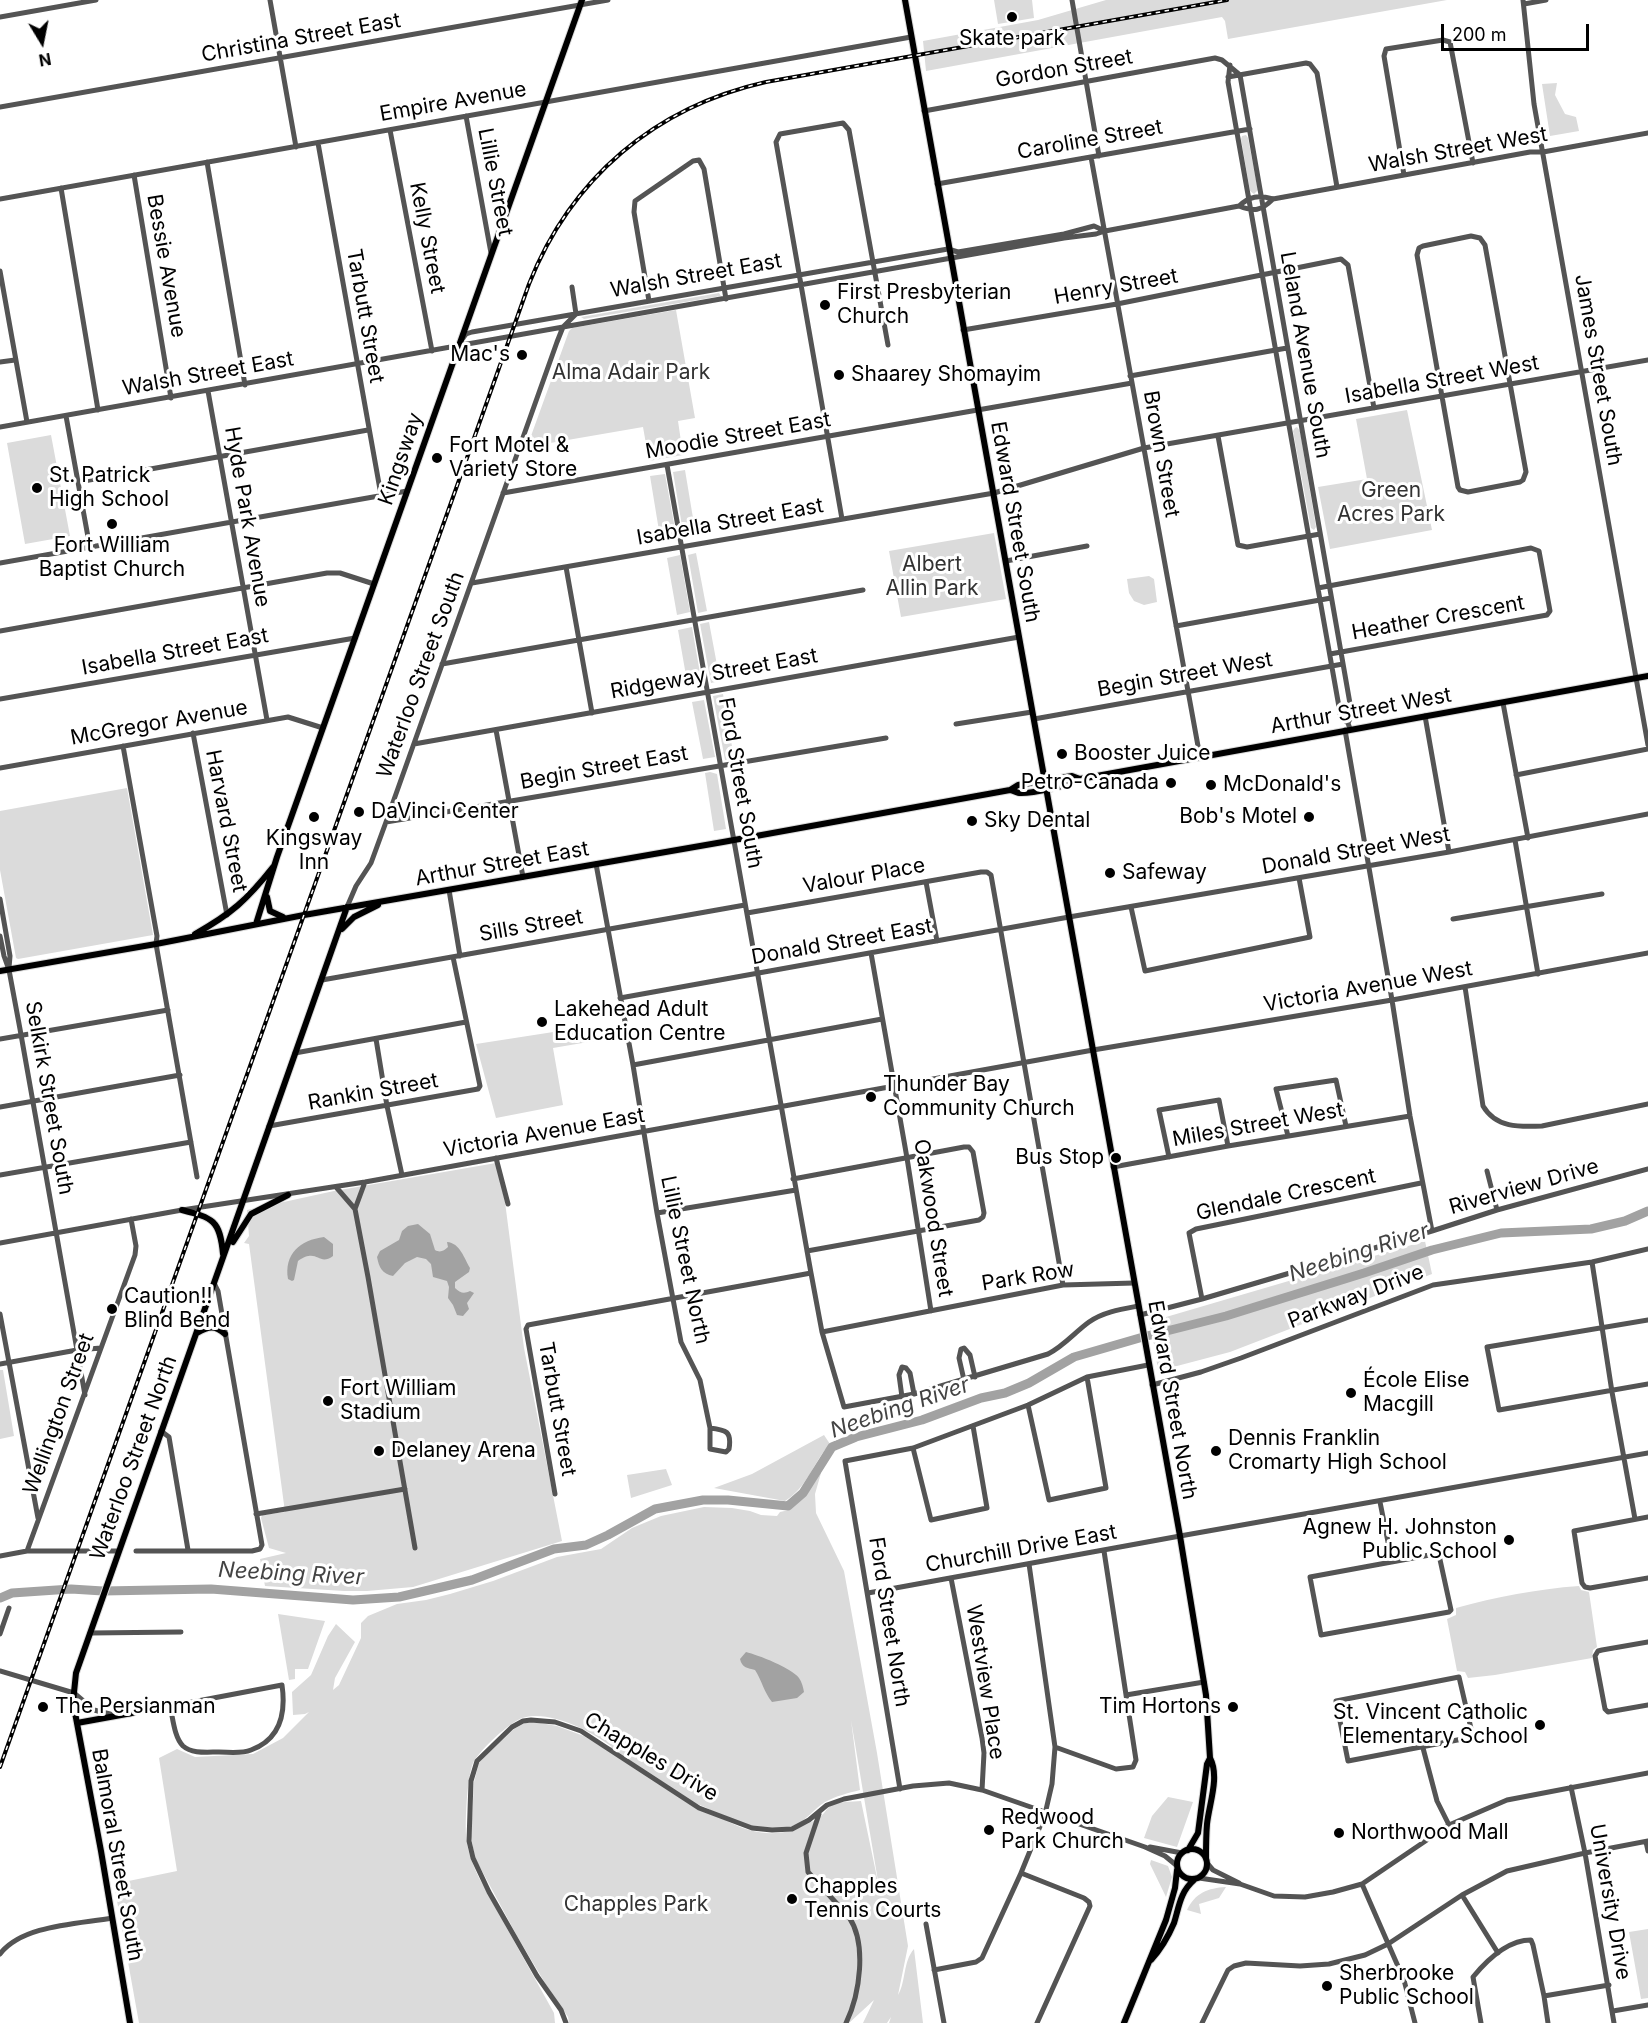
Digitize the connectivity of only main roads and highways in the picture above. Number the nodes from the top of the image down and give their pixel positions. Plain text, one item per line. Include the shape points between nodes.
1 (905, 0) edge
2 (581, 2) edge
3 (1648, 676) edge
4 (1080, 779) junction
5 (1045, 780) junction
6 (1046, 789) junction
7 (1010, 790) junction
8 (275, 864) junction
9 (388, 900) junction
10 (347, 907) junction
11 (287, 918) junction
12 (255, 924) junction
13 (340, 931) junction
14 (188, 938) junction
15 (0, 971) edge
16 (1093, 1050) joint
17 (288, 1195) road end
18 (244, 1201) joint
19 (182, 1210) road end
20 (224, 1258) junction
21 (196, 1333) junction
22 (225, 1334) road end
23 (74, 1694) joint
24 (132, 1713) road end
25 (77, 1723) junction
26 (1210, 1758) junction
27 (1185, 1851) junction
28 (1207, 1860) junction
29 (1177, 1868) junction
30 (1197, 1879) junction
31 (1149, 1963) junction
32 (130, 2023) edge
33 (1124, 2023) edge

1 - 5 main road, Edward Street South
2 - 8 main road, Kingsway
3 - 4 main road, Arthur Street West
4 - 5 main road, Arthur Street West via 1072,776
4 - 6 main road, Arthur Street West
5 - 6 main road, Edward Street South
5 - 7 main road, Arthur Street East
6 - 7 main road, Arthur Street East via 1019,793
6 - 16 main road, Edward Street South
7 - 9 main road, Arthur Street East
8 - 11 main road via 266,900 270,911
8 - 12 main road, Kingsway
8 - 14 main road via 250,896
9 - 10 main road, Arthur Street East
9 - 13 main road via 354,916
10 - 11 main road, Arthur Street East
10 - 13 main road, Waterloo Street South
11 - 12 main road, Arthur Street East
12 - 14 main road, Arthur Street East
13 - 18 main road, Waterloo Street South
14 - 15 main road, Arthur Street East
16 - 26 main road, Edward Street North via 1180,1536 1204,1682
17 - 20 main road via 251,1215
18 - 20 main road, Waterloo Street North
19 - 20 main road via 206,1216 215,1223 220,1230
20 - 21 main road, Waterloo Street North
21 - 22 main road via 214,1326
21 - 23 main road, Waterloo Street North via 76,1673
23 - 25 main road, Balmoral Street South
24 - 25 main road
25 - 32 main road, Balmoral Street South
26 - 27 main road, Edward Street North via 1198,1833
26 - 28 main road, Edward Street North via 1214,1776 1207,1823
27 - 28 main road via 1200,1852
27 - 29 main road via 1177,1860
28 - 30 main road via 1206,1871
29 - 30 main road via 1184,1878
29 - 31 main road via 1171,1905
30 - 31 main road via 1184,1891 1165,1941
31 - 33 main road

